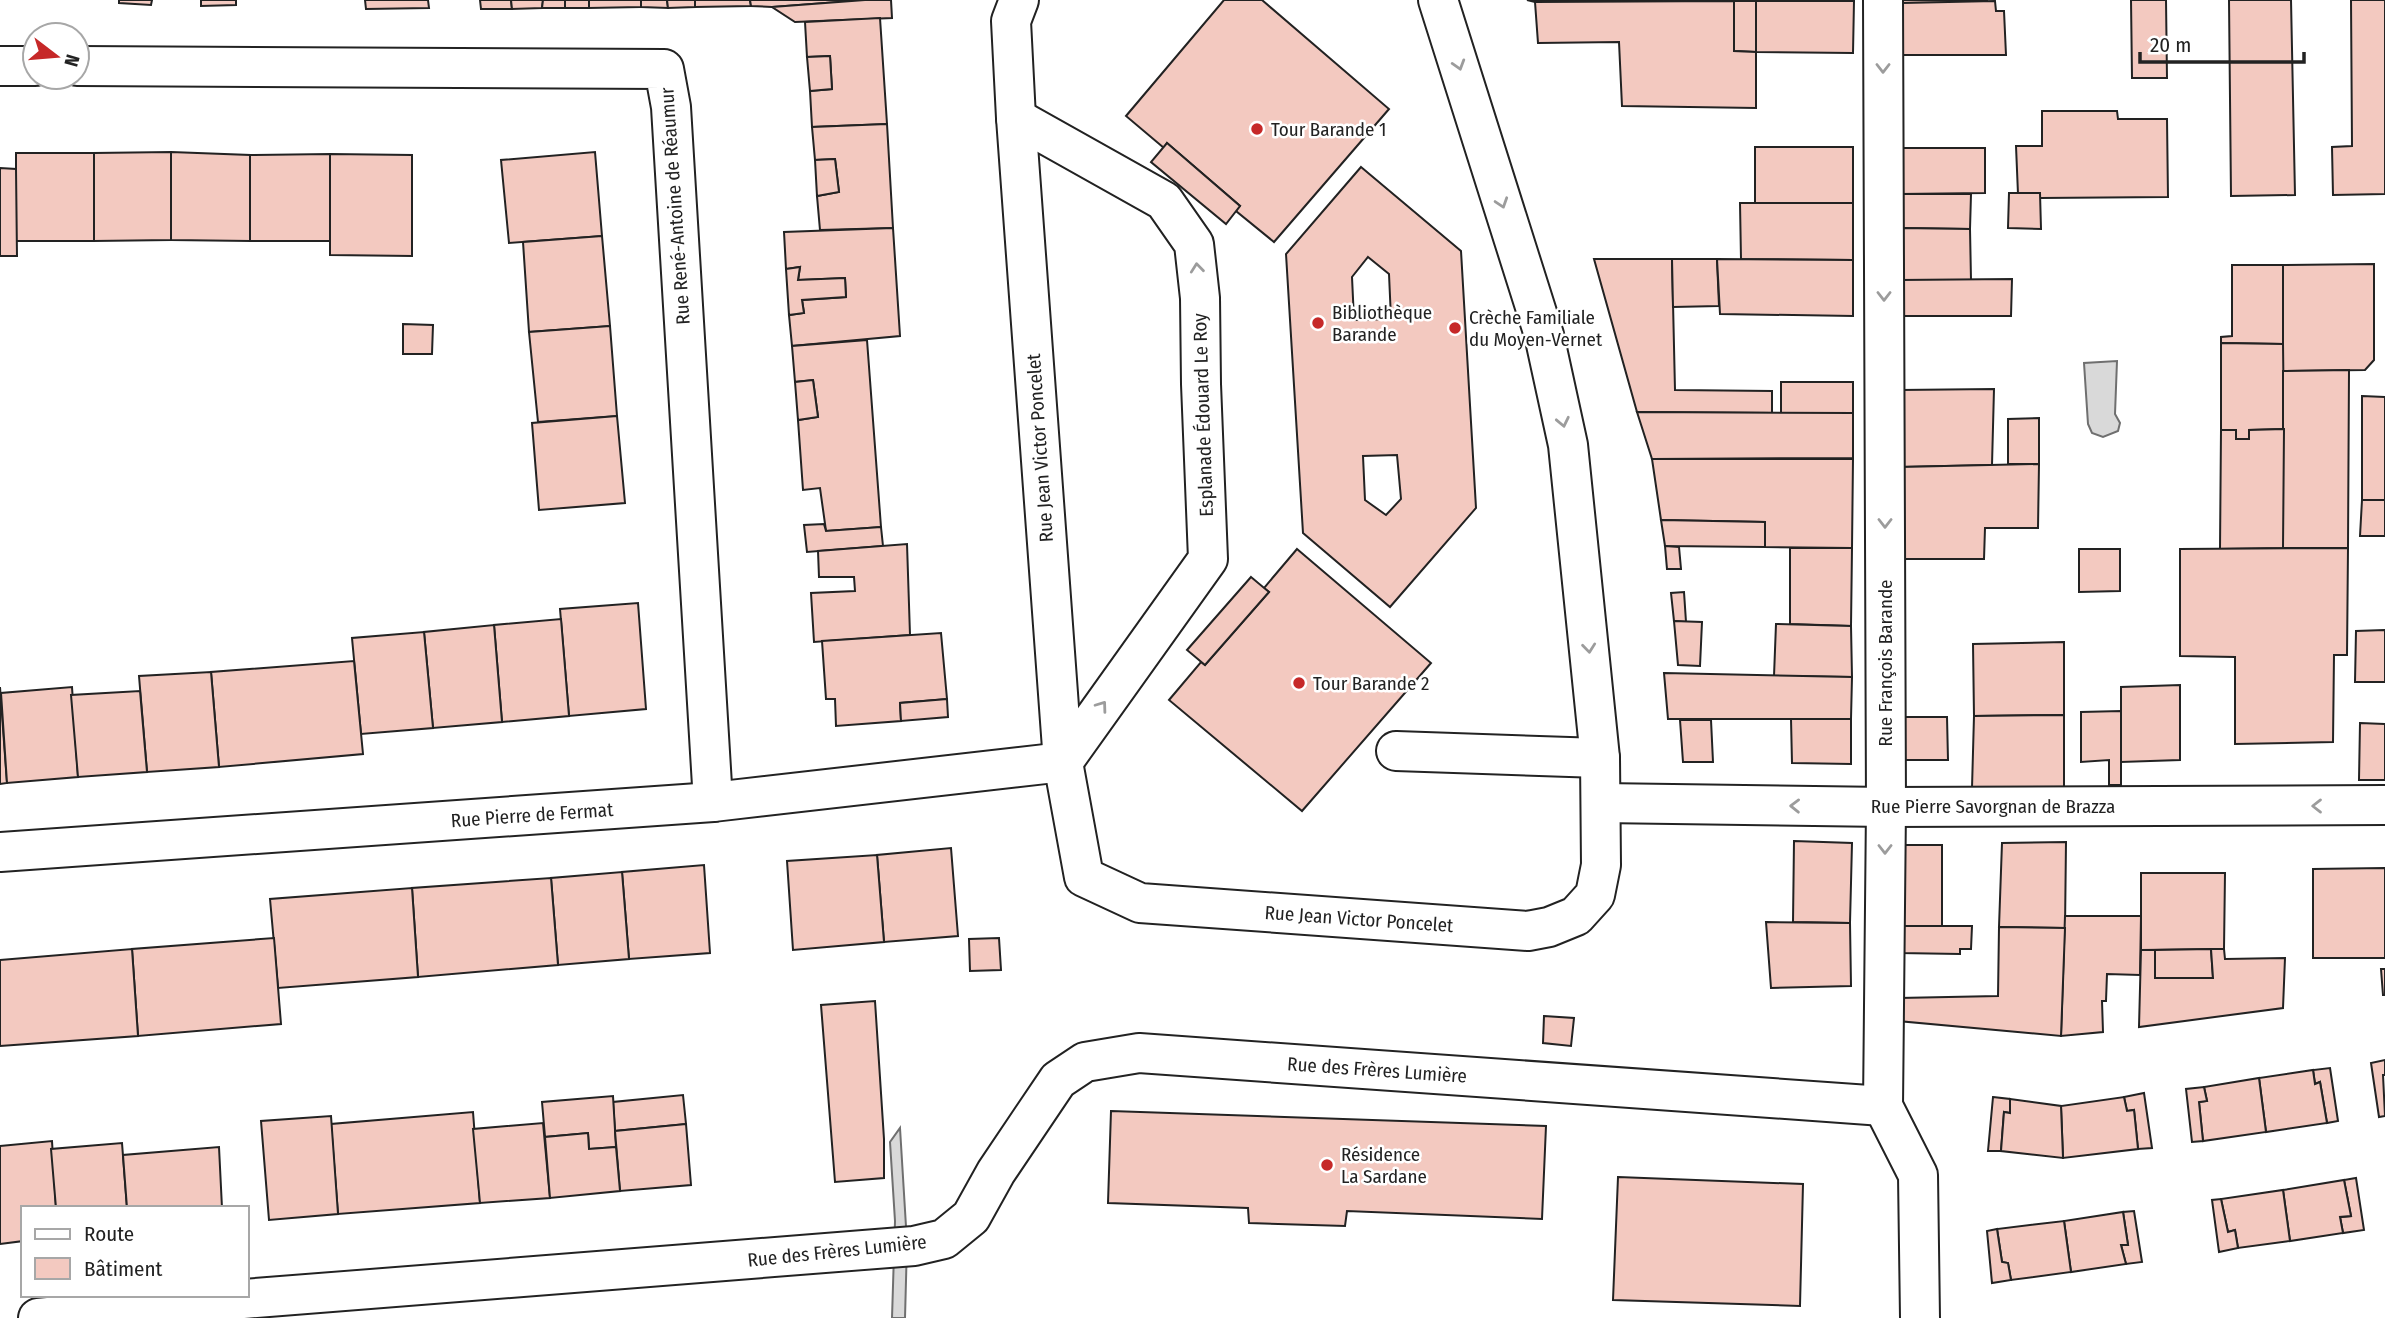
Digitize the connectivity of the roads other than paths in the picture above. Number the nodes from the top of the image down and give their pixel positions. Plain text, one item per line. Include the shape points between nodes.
1 (1019, 0) edge
2 (1438, 0) edge
3 (1883, 0) edge
4 (0, 66) edge
5 (21, 66) edge
6 (91, 66) edge
7 (1016, 118) junction
8 (1396, 751) dead end
9 (1600, 758) junction
10 (1063, 762) junction
11 (713, 802) junction
12 (1601, 803) junction
13 (2385, 805) edge
14 (1886, 807) junction
15 (0, 852) edge
16 (1883, 1107) junction
17 (172, 1312) edge
18 (38, 1318) edge
19 (1920, 1318) edge

1 - 7 street, Rue Jean Victor Poncelet via 1011,21
2 -> 9 street, Rue Jean Victor Poncelet via 1544,335 1568,445
3 -> 14 street, Rue François Barande
4 - 5 street
6 - 11 street, Rue René-Antoine de Réaumur via 664,69 671,107
7 - 10 street, Rue Jean Victor Poncelet
10 -> 7 street, Esplanade Édouard Le Roy via 1208,559 1199,298 1194,244 1164,201
8 - 9 street
9 - 12 street, Rue Jean Victor Poncelet
10 - 11 street, Rue Pierre de Fermat
10 - 12 street, Rue Jean Victor Poncelet via 1084,877 1140,903 1528,931 1549,928 1576,916 1595,895 1601,865
11 - 15 street, Rue Pierre de Fermat
14 -> 12 street, Rue Pierre Savorgnan de Brazza
13 -> 14 street, Rue Pierre Savorgnan de Brazza
14 -> 16 street, Rue François Barande
16 - 17 street, Rue des Frères Lumière via 1139,1053 1085,1062 1058,1080 971,1217 944,1239 915,1246 231,1300
16 - 19 street, Rue François Barande via 1918,1175
17 - 18 street, Rue des Frères Lumière

